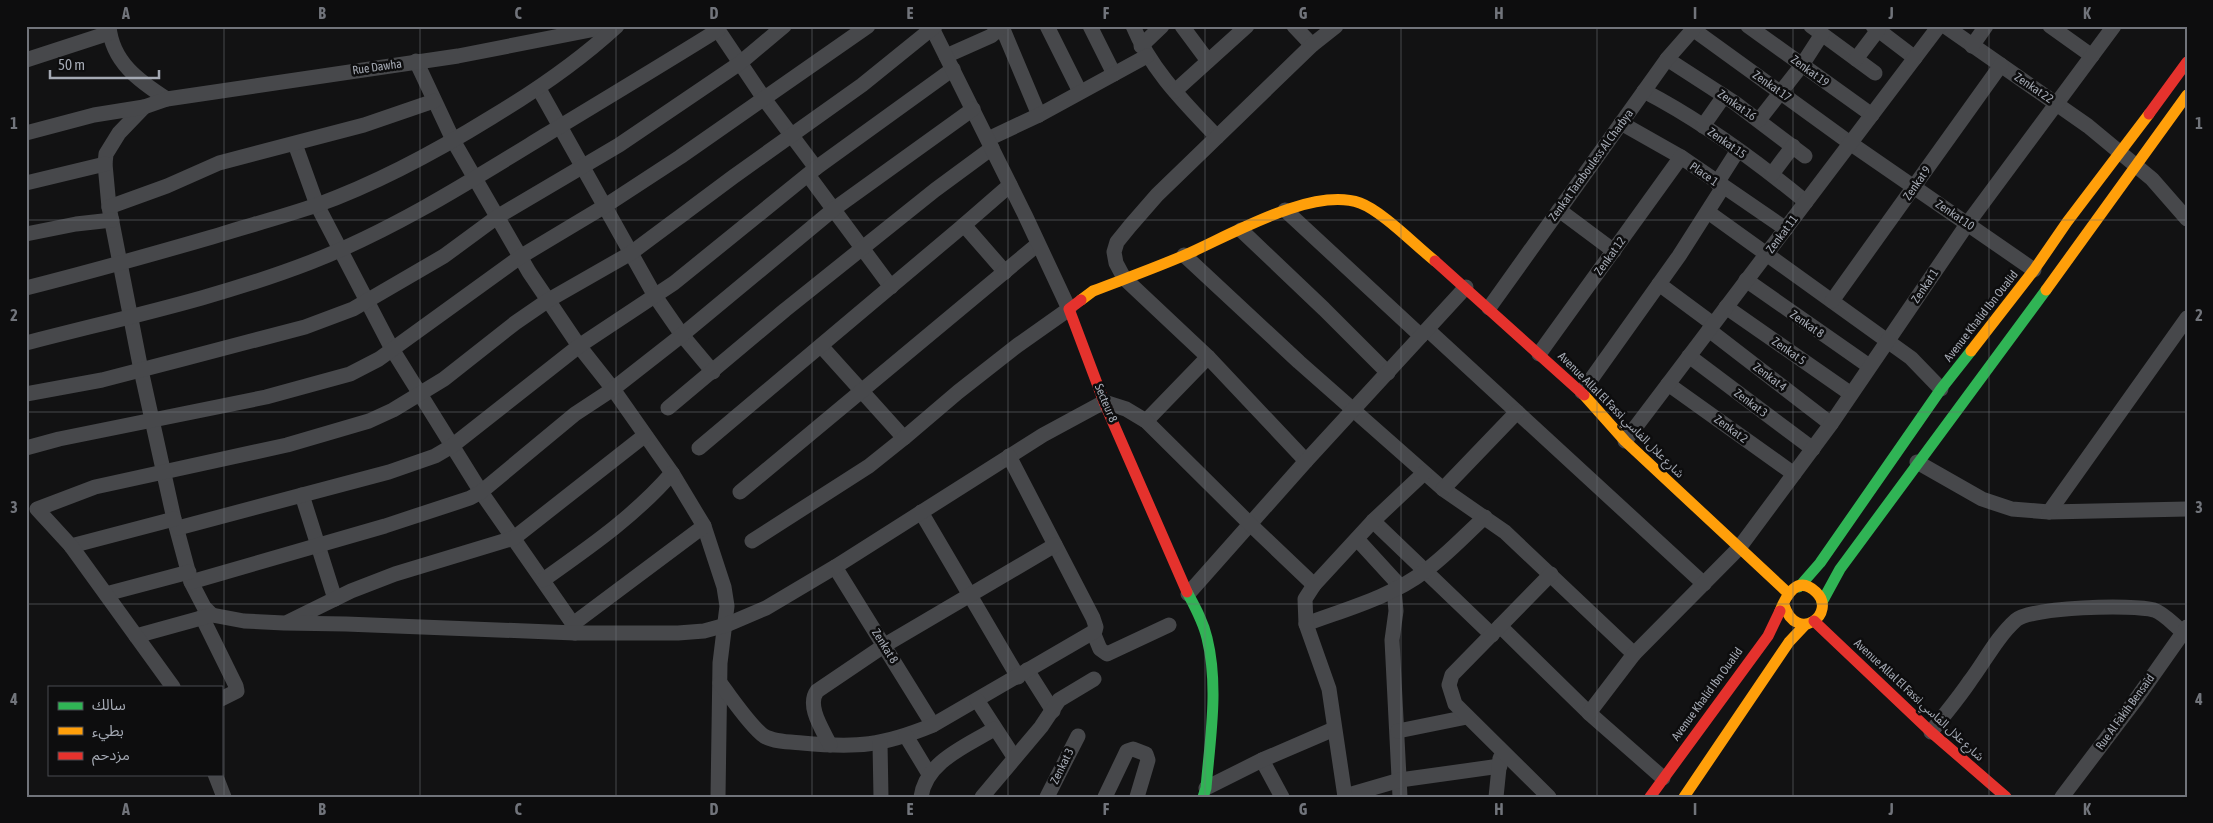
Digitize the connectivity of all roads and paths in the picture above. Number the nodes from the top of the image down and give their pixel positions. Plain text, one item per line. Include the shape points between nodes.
1 (611, 26) edge
2 (617, 26) edge
3 (784, 26) edge
4 (868, 26) edge
5 (1047, 26) edge
6 (1090, 26) edge
7 (1133, 26) edge
8 (1162, 26) edge
9 (1182, 26) edge
10 (1247, 26) edge
11 (1294, 26) edge
12 (1336, 26) edge
13 (1748, 26) edge
14 (1939, 26) edge
15 (1946, 26) edge
16 (1986, 26) edge
17 (2050, 26) edge
18 (2114, 26) edge
19 (932, 27) edge
20 (1003, 27) edge
21 (717, 28) edge
22 (1695, 28) edge
23 (1876, 28) edge
24 (109, 30) edge
25 (1817, 30) edge
26 (1312, 45) junction
27 (1972, 46) junction
28 (1144, 51) junction
29 (2092, 56) junction
30 (1915, 58) junction
31 (1667, 59) junction
32 (1856, 59) junction
33 (26, 60) edge
34 (1208, 61) junction
35 (416, 62) junction
36 (2187, 62) edge
37 (740, 63) junction
38 (950, 63) junction
39 (1802, 65) junction
40 (2001, 65) junction
41 (1875, 73) dead end
42 (1114, 74) junction
43 (538, 89) junction
44 (1175, 91) junction
45 (1644, 91) junction
46 (1080, 92) junction
47 (1782, 93) junction
48 (2187, 95) edge
49 (1724, 96) junction
50 (167, 99) junction
51 (434, 100) junction
52 (765, 100) junction
53 (2057, 104) junction
54 (144, 107) junction
55 (973, 109) junction
56 (1039, 115) junction
57 (1872, 115) junction
58 (1759, 120) junction
59 (1621, 123) junction
60 (1703, 126) junction
61 (559, 127) junction
62 (26, 133) edge
63 (792, 135) junction
64 (1217, 137) junction
65 (454, 142) junction
66 (1850, 143) junction
67 (295, 144) junction
68 (990, 144) junction
69 (1738, 150) junction
70 (2120, 154) junction
71 (1681, 157) junction
72 (105, 164) junction
73 (2135, 167) junction
74 (582, 168) junction
75 (812, 172) junction
76 (1772, 174) junction
77 (474, 179) junction
78 (26, 183) edge
79 (1720, 185) junction
80 (1010, 186) junction
81 (1914, 187) junction
82 (1806, 202) junction
83 (317, 204) junction
84 (605, 206) junction
85 (834, 209) junction
86 (1285, 210) junction
87 (1559, 210) junction
88 (1708, 212) junction
89 (110, 214) junction
90 (497, 217) junction
91 (2186, 217) edge
92 (1968, 223) junction
93 (964, 225) junction
94 (1786, 228) junction
95 (1241, 230) junction
96 (26, 234) edge
97 (1038, 244) junction
98 (863, 248) junction
99 (339, 250) junction
100 (1614, 251) junction
101 (631, 253) junction
102 (1767, 254) junction
103 (1184, 255) junction
104 (520, 257) junction
105 (121, 264) junction
106 (2034, 270) junction
107 (1004, 272) junction
108 (1124, 278) junction
109 (1746, 280) junction
110 (1659, 284) junction
111 (891, 287) junction
112 (1466, 287) junction
113 (26, 288) edge
114 (655, 296) junction
115 (547, 301) junction
116 (1832, 301) junction
117 (367, 302) junction
118 (1726, 307) junction
119 (1489, 308) junction
120 (1068, 309) junction
121 (131, 318) junction
122 (2187, 318) edge
123 (1711, 327) junction
124 (1424, 333) junction
125 (682, 335) junction
126 (1888, 342) junction
127 (26, 343) edge
128 (579, 346) junction
129 (822, 346) junction
130 (392, 349) junction
131 (1539, 354) junction
132 (1689, 356) junction
133 (1208, 357) junction
134 (1869, 366) junction
135 (141, 370) junction
136 (713, 372) junction
137 (1388, 373) junction
138 (1668, 384) junction
139 (613, 389) junction
140 (1941, 389) junction
141 (861, 391) junction
142 (1582, 392) junction
143 (26, 394) edge
144 (420, 394) junction
145 (1851, 394) junction
146 (1104, 402) junction
147 (668, 408) dead end
148 (1354, 411) junction
149 (1517, 412) junction
150 (1146, 420) junction
151 (153, 421) junction
152 (1831, 424) junction
153 (644, 436) junction
154 (904, 438) junction
155 (1625, 441) junction
156 (452, 446) junction
157 (26, 448) edge
158 (699, 448) dead end
159 (1813, 449) junction
160 (1009, 456) junction
161 (1306, 461) junction
162 (1917, 462) junction
163 (165, 472) junction
164 (1424, 473) junction
165 (672, 474) junction
166 (1794, 474) junction
167 (1443, 489) junction
168 (481, 492) junction
169 (740, 492) dead end
170 (302, 495) junction
171 (2187, 509) edge
172 (921, 512) junction
173 (2049, 512) junction
174 (1485, 517) junction
175 (1373, 521) junction
176 (176, 523) junction
177 (1250, 525) junction
178 (704, 526) junction
179 (514, 538) junction
180 (1356, 539) junction
181 (752, 541) dead end
182 (318, 544) junction
183 (1055, 545) junction
184 (71, 546) junction
185 (1738, 548) junction
186 (836, 567) junction
187 (1425, 571) junction
188 (1551, 574) junction
189 (190, 577) junction
190 (543, 580) junction
191 (1704, 584) junction
192 (1314, 585) junction
193 (1798, 587) junction
194 (1397, 588) junction
195 (1788, 593) junction
196 (106, 594) junction
197 (1188, 594) junction
198 (970, 596) junction
199 (335, 599) junction
200 (1822, 602) junction
201 (1784, 605) junction
202 (207, 616) junction
203 (284, 623) junction
204 (1810, 623) junction
205 (1306, 624) junction
206 (1169, 625) dead end
207 (726, 626) junction
208 (574, 628) junction
209 (1496, 631) junction
210 (2185, 631) edge
211 (1093, 632) junction
212 (136, 636) junction
213 (885, 645) junction
214 (1634, 654) junction
215 (1022, 674) junction
216 (1094, 679) dead end
217 (720, 683) junction
218 (172, 686) edge
219 (222, 698) edge
220 (977, 700) junction
221 (1052, 710) junction
222 (1589, 713) junction
223 (1467, 717) junction
224 (934, 725) junction
225 (994, 729) junction
226 (1334, 729) junction
227 (1398, 731) junction
228 (1931, 732) junction
229 (906, 736) junction
230 (1078, 736) dead end
231 (880, 743) junction
232 (830, 745) junction
233 (1501, 750) junction
234 (1014, 757) junction
235 (1262, 760) junction
236 (1500, 766) junction
237 (929, 774) junction
238 (216, 776) edge
239 (1663, 778) junction
240 (1400, 780) junction
241 (1204, 792) edge
242 (224, 797) edge
243 (718, 797) edge
244 (881, 797) edge
245 (921, 797) edge
246 (982, 797) edge
247 (1047, 797) edge
248 (1105, 797) edge
249 (1137, 797) edge
250 (1282, 797) edge
251 (1345, 797) edge
252 (1400, 797) edge
253 (1496, 797) edge
254 (1549, 797) edge
255 (1650, 797) edge
256 (1684, 797) edge
257 (2006, 797) edge
258 (2062, 797) edge

1 - 35 street, Rue Dawha
2 - 43 street via 575,63
3 - 37 street
4 - 52 street
5 - 46 street
6 - 42 street
7 - 28 street
8 - 28 street
9 - 34 street
10 - 34 street
11 - 26 street
12 - 26 street
13 - 39 street, Zenkat 19
14 - 30 street, Zenkat 11
15 - 27 street, Zenkat 22
16 - 27 street
17 - 29 street
18 - 29 street, Zenkat 1
19 - 38 street, Secteur 8
19 - 63 street via 862,85
20 - 38 street
20 - 56 street
21 - 37 street
21 - 61 street
22 - 31 street, Zenkat Tarabouless Al Charbya
22 - 47 street, Zenkat 17
23 - 30 street
23 - 32 street
24 - 33 street
24 - 50 street via 118,55 130,73
25 - 32 street
25 - 39 street
26 - 64 street
27 - 40 street, Zenkat 22
28 - 42 street
28 - 44 street
29 - 53 street, Zenkat 1
30 - 57 street, Zenkat 11
31 - 45 street, Zenkat Tarabouless Al Charbya
31 - 49 street, Zenkat 16
32 - 41 street
34 - 44 street
35 - 50 street, Rue Dawha
35 - 51 street
36 - 70 main road, Avenue Khalid Ibn Oualid
37 - 52 street
37 - 74 street
38 - 55 street, Secteur 8
38 - 75 street
39 - 47 street
39 - 57 street, Zenkat 19
40 - 53 street, Zenkat 22
40 - 81 street, Zenkat 9
42 - 46 street
43 - 61 street
43 - 65 street
44 - 64 street
45 - 59 street, Zenkat Tarabouless Al Charbya
45 - 60 street, Zenkat 15
46 - 56 street
47 - 58 street
47 - 66 street, Zenkat 17
48 - 73 main road
49 - 58 street, Zenkat 16
49 - 60 street
50 - 54 street, Rue Dawha
51 - 65 street
51 - 67 street via 364,125
52 - 63 street
52 - 84 street
53 - 70 street, Zenkat 22
53 - 92 street, Zenkat 1
54 - 62 street via 94,115
54 - 72 street via 125,124 114,140 106,154
55 - 68 street, Secteur 8
55 - 85 street
56 - 68 street
57 - 66 street, Zenkat 11
58 - 76 street, Zenkat 16 via 1799,151
59 - 71 street, Place 1
59 - 87 street, Zenkat Tarabouless Al Charbya
60 - 69 street, Zenkat 15
61 - 74 street
61 - 77 street
63 - 75 street
63 - 101 street
64 - 108 street via 1157,195 1117,242 1114,252
65 - 77 street
65 - 83 street via 374,181
66 - 81 street, Zenkat 10
66 - 82 street, Zenkat 11
67 - 83 street
67 - 89 street via 219,164 154,191
68 - 80 street, Secteur 8
68 - 98 street
69 - 76 street, Zenkat 15
69 - 79 street
70 - 73 street, Zenkat 22
70 - 106 main road, Avenue Khalid Ibn Oualid
71 - 79 street, Place 1
71 - 100 street, Zenkat 12
72 - 78 street
72 - 89 street
73 - 91 street, Zenkat 22 via 2152,179
73 - 162 main road
74 - 84 street
74 - 90 street
75 - 85 street
75 - 114 street
76 - 82 street, Zenkat 15
77 - 90 street
77 - 99 street
79 - 88 street
79 - 94 street, Place 1
80 - 93 street
80 - 97 street, Secteur 8
81 - 92 street, Zenkat 10
81 - 116 street, Zenkat 9
82 - 94 street, Zenkat 11
83 - 99 street
83 - 105 street
84 - 101 street
84 - 104 street
85 - 98 street
85 - 125 street
86 - 95 main road
86 - 112 main road, Avenue Allal El Fassi شارع علال الفاسي via 1314,201 1344,199 1362,202
86 - 124 street
87 - 100 street
87 - 119 street, Zenkat Tarabouless Al Charbya
88 - 102 street
88 - 110 street
89 - 96 street
89 - 105 street
90 - 104 street
90 - 117 street via 444,256
92 - 106 street, Zenkat 10
92 - 126 street, Zenkat 1
93 - 107 street
93 - 111 street
94 - 102 street, Zenkat 11
95 - 103 main road
95 - 137 street
97 - 107 street
97 - 120 street, Secteur 8
98 - 111 street
98 - 136 street
99 - 117 street
99 - 121 street via 224,292
100 - 131 street, Zenkat 12
101 - 114 street
101 - 115 street
102 - 109 street, Zenkat 11
102 - 116 street
103 - 108 main road
103 - 148 street
104 - 115 street
104 - 130 street
105 - 113 street
105 - 121 street
106 - 140 main road, Avenue Khalid Ibn Oualid
107 - 141 street
108 - 120 main road via 1093,291
108 - 133 street
109 - 118 street, Zenkat 11
109 - 134 street, Zenkat 8
110 - 123 street, Zenkat 4
110 - 142 street
111 - 129 street
112 - 119 main road, Avenue Allal El Fassi شارع علال الفاسي
112 - 124 street
114 - 125 street
114 - 128 street
115 - 128 street
115 - 144 street
116 - 126 street
117 - 130 street
117 - 135 street via 306,327
118 - 123 street, Zenkat 11
118 - 145 street, Zenkat 5
119 - 131 main road, Avenue Allal El Fassi شارع علال الفاسي
120 - 146 main road, Secteur 8
120 - 154 street via 958,392
121 - 127 street
121 - 135 street
122 - 173 street
123 - 132 street, Zenkat 11
123 - 152 street, Zenkat 4
124 - 137 street
124 - 149 street
125 - 136 street
125 - 139 street
126 - 134 street, Zenkat 1
126 - 140 street via 1911,358
128 - 139 street
128 - 156 street
129 - 141 street
129 - 158 street
130 - 144 street
130 - 151 street via 350,374 266,397
131 - 142 main road, Avenue Allal El Fassi شارع علال الفاسي
132 - 138 street, Zenkat 11
132 - 159 street, Zenkat 3
133 - 150 street
133 - 161 street
134 - 145 street, Zenkat 1
135 - 143 street
135 - 151 street
136 - 147 street
137 - 148 street
138 - 155 street, Zenkat 11
138 - 166 street, Zenkat 2
139 - 153 street
139 - 168 street via 575,414
140 - 193 main road, Avenue Khalid Ibn Oualid via 1820,563
141 - 154 street
141 - 169 street
142 - 155 main road, Avenue Allal El Fassi شارع علال الفاسي
144 - 156 street
144 - 163 street via 381,416 341,430 281,447
145 - 152 street, Zenkat 1
146 - 150 street
146 - 160 street
146 - 197 main road, Secteur 8
148 - 161 street
148 - 164 street
149 - 167 street
149 - 191 street
150 - 177 street
151 - 157 street
151 - 163 street
152 - 159 street, Zenkat 1
153 - 165 street
153 - 179 street
154 - 181 street via 862,470
155 - 185 main road, Avenue Allal El Fassi شارع علال الفاسي
156 - 168 street
156 - 170 street via 413,464
159 - 166 street, Zenkat 1
160 - 172 street
160 - 183 street
161 - 177 street
162 - 173 street via 1982,499 2012,509
162 - 200 main road via 1840,569
163 - 176 street
163 - 184 street via 95,487 37,509
164 - 167 street
164 - 175 street
165 - 178 street
165 - 190 street via 614,528
166 - 185 street, Zenkat 1
167 - 174 street
168 - 179 street
168 - 182 street via 440,509
170 - 176 street
170 - 182 street
171 - 173 street
172 - 186 street
172 - 198 street
174 - 187 street
174 - 188 street
175 - 180 street
175 - 187 street
176 - 184 street
176 - 189 street
177 - 192 street
177 - 197 street
178 - 207 street via 724,587
178 - 208 street
179 - 190 street
179 - 199 street via 395,574
180 - 192 street
180 - 194 street
182 - 189 street
182 - 199 street
183 - 198 street
183 - 211 street via 1093,618 1096,627
184 - 196 street
185 - 191 street, Zenkat 1
185 - 195 main road, Avenue Allal El Fassi شارع علال الفاسي
186 - 207 street via 766,608
186 - 213 street, Zenkat 8
187 - 194 street
187 - 209 street
188 - 209 street
188 - 214 street
189 - 196 street
189 - 202 street
190 - 208 street
191 - 214 street, Zenkat 1
192 - 205 street via 1306,596
193 - 195 main road
193 - 200 main road via 1811,588
194 - 205 street
194 - 227 street via 1392,640
195 - 201 main road
196 - 212 street
197 - 241 main road, Secteur 8 via 1205,629 1212,656
198 - 213 street
198 - 215 street
199 - 203 street
200 - 204 main road via 1820,614
201 - 204 main road via 1784,612 1792,622
201 - 239 main road, Avenue Khalid Ibn Oualid via 1772,630
202 - 203 street
202 - 212 street
202 - 219 street via 237,691
203 - 208 street
204 - 228 main road, Avenue Allal El Fassi شارع علال الفاسي
204 - 256 main road via 1789,642
205 - 226 street via 1329,689
206 - 211 street via 1107,654 1100,649
207 - 208 street via 678,633
207 - 217 street
209 - 222 street
209 - 223 street via 1452,675 1448,685 1455,704
210 - 228 street via 2160,613 2142,608 2056,610 2022,615 1994,646
210 - 258 street, Rue Al Fakih Bensaïd
211 - 215 street
212 - 218 street
213 - 224 street, Zenkat 8
213 - 232 street via 814,695 813,706
214 - 222 street, Zenkat 1
215 - 220 street
215 - 221 street
216 - 221 street via 1062,698
217 - 232 street via 766,737
217 - 243 street
220 - 224 street
220 - 225 street
221 - 234 street
222 - 239 street
223 - 227 street
223 - 233 street
224 - 229 street
225 - 234 street
225 - 237 street via 941,762
226 - 235 street
226 - 251 street
227 - 240 street
228 - 257 main road, Avenue Allal El Fassi شارع علال الفاسي
229 - 231 street
229 - 237 street
230 - 247 street, Zenkat 3
231 - 232 street
231 - 244 street
233 - 236 street
233 - 254 street
234 - 246 street
235 - 241 street
235 - 250 street
236 - 240 street
236 - 253 street
237 - 245 street
238 - 242 street
239 - 255 main road, Avenue Khalid Ibn Oualid
240 - 251 street
240 - 252 street
248 - 249 street via 1127,751 1133,750 1143,752 1148,758

